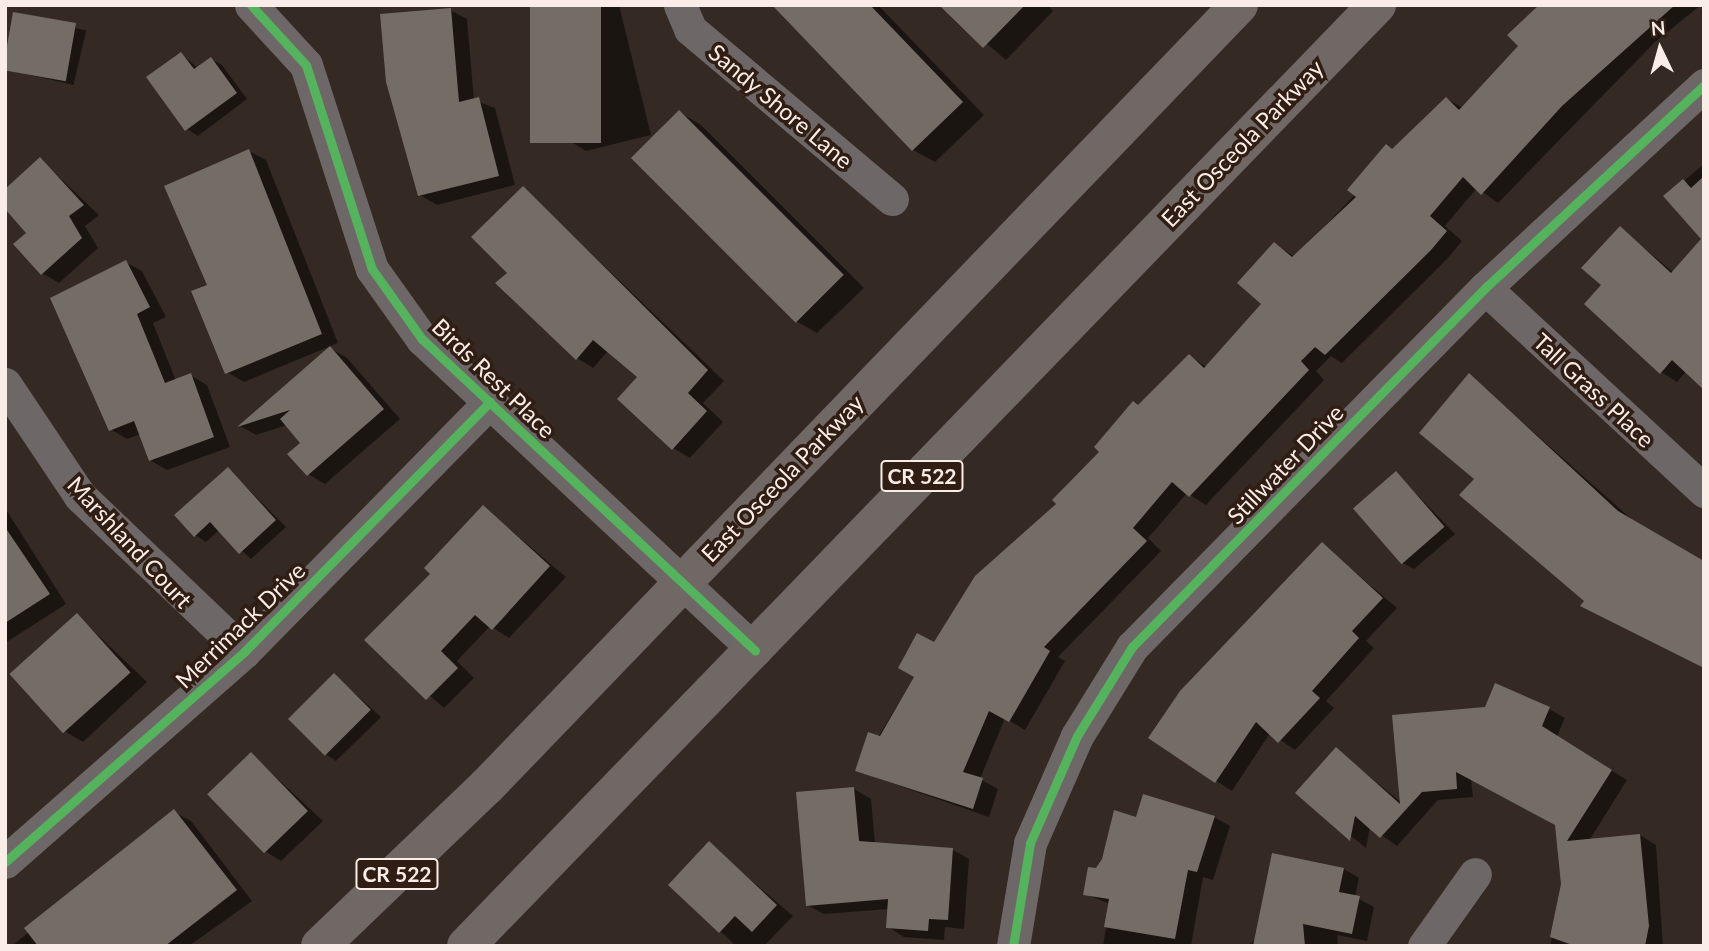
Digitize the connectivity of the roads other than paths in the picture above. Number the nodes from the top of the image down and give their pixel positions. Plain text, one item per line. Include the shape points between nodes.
1 (251, 5) edge
2 (680, 5) edge
3 (1239, 5) edge
4 (1377, 5) edge
5 (1704, 85) edge
6 (892, 199) dead end
7 (1485, 288) junction
8 (5, 384) edge
9 (489, 402) junction
10 (1704, 491) edge
11 (683, 581) junction
12 (755, 651) junction
13 (244, 652) junction
14 (5, 862) edge
15 (1475, 874) dead end
16 (320, 946) edge
17 (466, 946) edge
18 (1013, 946) edge
19 (1424, 946) edge

1 - 9 street, Birds Rest Place via 306,65 372,270 422,339
2 - 6 street, Sandy Shore Lane via 690,29
3 - 11 main road, East Osceola Parkway / CR 522
4 - 12 main road, East Osceola Parkway / CR 522
5 - 7 street, Stillwater Drive
7 - 10 street, Tall Grass Place
7 - 18 street, Stillwater Drive via 1132,647 1077,736 1030,843
8 - 13 street, Marshland Court via 80,496 179,597
9 - 11 street, Birds Rest Place
9 - 13 street, Merrimack Drive
11 - 12 street, Birds Rest Place
11 - 16 main road, East Osceola Parkway / CR 522 via 487,786
12 - 17 main road, East Osceola Parkway / CR 522
13 - 14 street, Merrimack Drive
15 - 19 street

